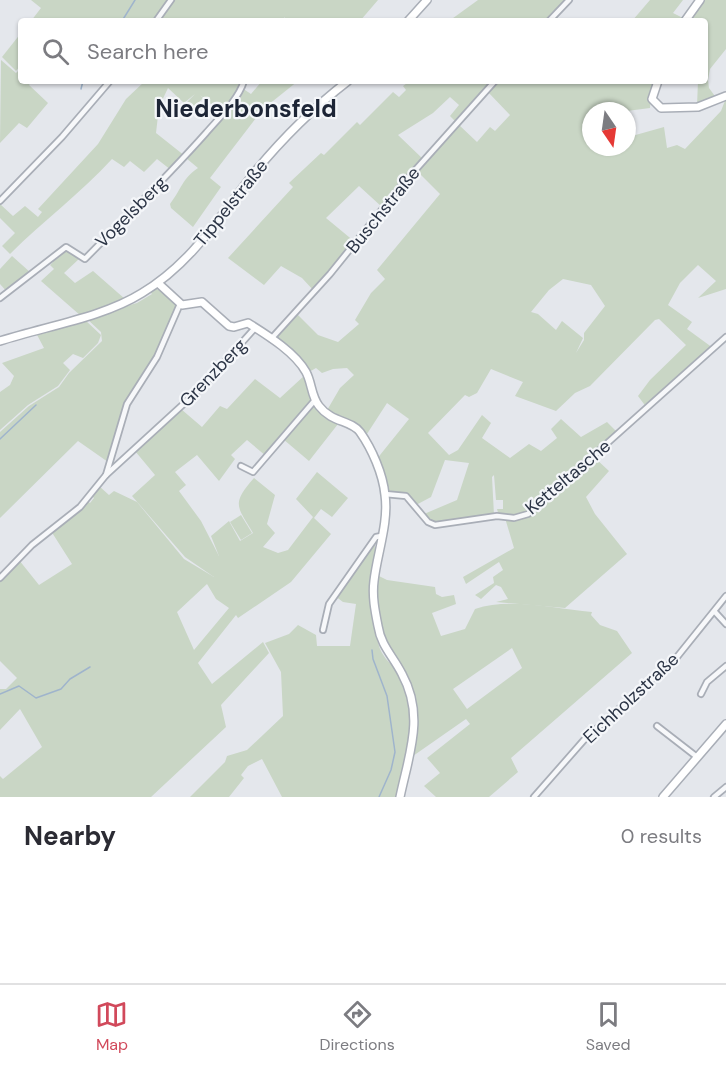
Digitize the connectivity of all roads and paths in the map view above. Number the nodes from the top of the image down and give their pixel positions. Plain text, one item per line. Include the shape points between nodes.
1 (171, 0) edge
2 (427, 0) edge
3 (569, 0) edge
4 (700, 0) edge
5 (158, 18) edge
6 (411, 18) edge
7 (552, 18) edge
8 (687, 18) edge
9 (107, 84) edge
10 (242, 84) edge
11 (344, 84) edge
12 (492, 84) edge
13 (656, 84) edge
14 (726, 96) edge
15 (0, 201) edge
16 (158, 283) junction
17 (0, 298) edge
18 (180, 304) junction
19 (255, 328) junction
20 (726, 337) edge
21 (271, 339) junction
22 (0, 341) edge
23 (315, 400) junction
24 (241, 466) dead end
25 (106, 475) junction
26 (385, 494) junction
27 (381, 536) junction
28 (0, 578) edge
29 (726, 596) edge
30 (715, 612) junction
31 (726, 624) edge
32 (323, 630) dead end
33 (726, 666) edge
34 (701, 694) dead end
35 (726, 724) edge
36 (657, 726) dead end
37 (698, 758) junction
38 (726, 787) edge
39 (400, 797) edge
40 (534, 797) edge
41 (663, 797) edge
42 (714, 797) edge

1 - 5 street
2 - 6 street
3 - 7 street
4 - 8 street
9 - 15 street
10 - 17 street, Vogelsberg via 192,150 85,259 66,247
11 - 16 street, Tippelstraße via 292,130 242,188 209,235
12 - 21 street, Buschstraße
13 - 14 street via 653,100 661,108 698,107
16 - 18 street
16 - 22 street, Tippelstraße via 93,315
18 - 19 street, Grenzberg via 202,302 231,327 246,322
18 - 25 street, Grenzberg via 157,357 127,404
19 - 21 street
19 - 25 street, Grenzberg via 201,388
20 - 26 street, Ketteltasche via 569,480 526,514 435,525 406,496
21 - 23 street via 304,369
23 - 24 street via 253,472
23 - 26 street via 332,419 359,430 373,456
25 - 28 street, Grenzberg via 80,507 32,545
26 - 27 street
27 - 32 street via 376,537 329,604
27 - 39 street via 374,589 378,628 385,651 402,674 416,717
29 - 30 street, Eichholzstraße
30 - 31 street
30 - 40 street, Eichholzstraße via 677,657 584,740
33 - 34 street via 707,682
35 - 37 street
36 - 37 street
37 - 41 street
38 - 42 street

